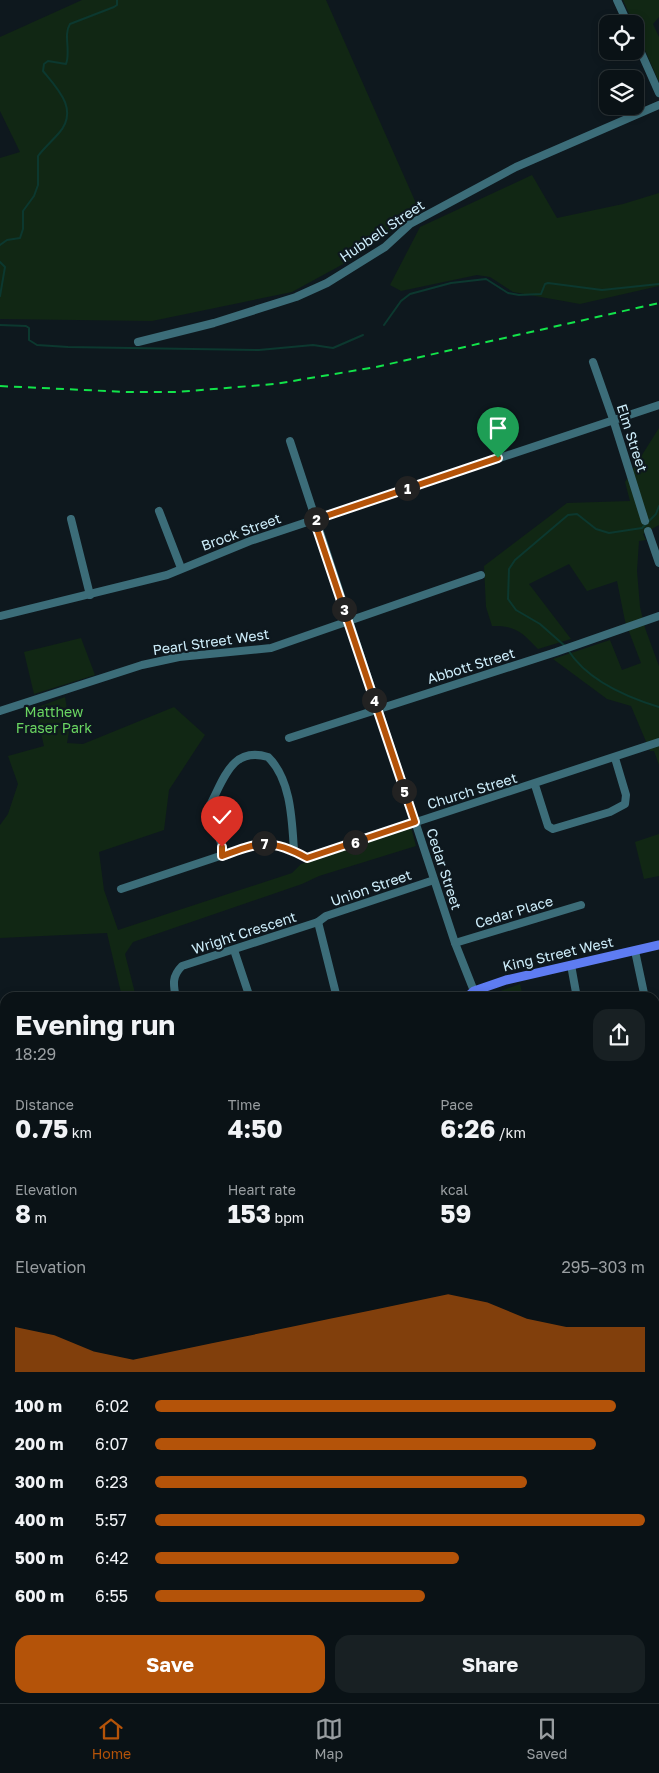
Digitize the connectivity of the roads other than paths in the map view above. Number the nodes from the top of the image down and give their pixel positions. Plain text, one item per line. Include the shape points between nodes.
1 (617, 0) edge
2 (624, 15) edge
3 (644, 60) edge
4 (659, 93) edge
5 (659, 105) edge
6 (138, 342) dead end
7 (593, 362) dead end
8 (659, 405) edge
9 (614, 419) junction
10 (290, 441) dead end
11 (159, 511) dead end
12 (71, 519) dead end
13 (314, 520) junction
14 (645, 521) dead end
15 (648, 531) dead end
16 (659, 563) edge
17 (181, 568) junction
18 (481, 575) dead end
19 (90, 594) junction
20 (0, 614) edge
21 (659, 616) edge
22 (348, 621) junction
23 (377, 709) junction
24 (0, 711) edge
25 (289, 738) dead end
26 (659, 742) edge
27 (615, 758) junction
28 (535, 785) junction
29 (415, 822) junction
30 (294, 850) junction
31 (222, 856) junction
32 (434, 880) junction
33 (121, 889) dead end
34 (581, 905) dead end
35 (318, 922) junction
36 (455, 943) junction
37 (659, 946) edge
38 (234, 950) junction
39 (635, 951) junction
40 (571, 965) junction
41 (474, 991) joint
42 (174, 992) edge
43 (248, 992) edge
44 (336, 992) edge
45 (576, 992) edge
46 (644, 992) edge

1 - 2 street
3 - 4 street
5 - 6 street, Hubbell Street via 516,168 410,224 385,247 296,298
7 - 9 street, Elm Street
8 - 9 street, Brock Street
9 - 13 street, Brock Street
9 - 14 street, Elm Street
10 - 13 street, Cedar Street
11 - 17 street
12 - 19 street
13 - 17 street, Brock Street
13 - 22 street, Cedar Street
15 - 16 street
17 - 19 street, Brock Street
18 - 22 street, Pearl Street West
19 - 20 street, Brock Street
21 - 23 street, Abbott Street
22 - 23 street, Cedar Street
22 - 24 street, Pearl Street West via 271,648 179,658 142,666
23 - 25 street, Abbott Street
23 - 29 street, Cedar Street
26 - 27 street, Church Street
27 - 28 street, Church Street
27 - 28 street via 626,795 625,804 610,812 553,828 548,826
28 - 29 street, Church Street
29 - 30 street, Church Street via 307,858
29 - 32 street, Cedar Street
30 - 31 street, Church Street via 266,843
30 - 31 street via 291,811 281,774 268,757 247,754 238,759 210,806
31 - 33 street, Church Street
32 - 35 street, Union Street via 326,916
32 - 36 street, Cedar Street
34 - 36 street, Cedar Place
35 - 38 street, Wright Crescent
35 - 44 street
36 - 41 street, Cedar Street
37 - 39 main road, King Street West
38 - 42 street, Wright Crescent via 182,966 175,973
38 - 43 street
39 - 40 main road, King Street West
39 - 46 street
40 - 41 main road, King Street West
40 - 45 street

